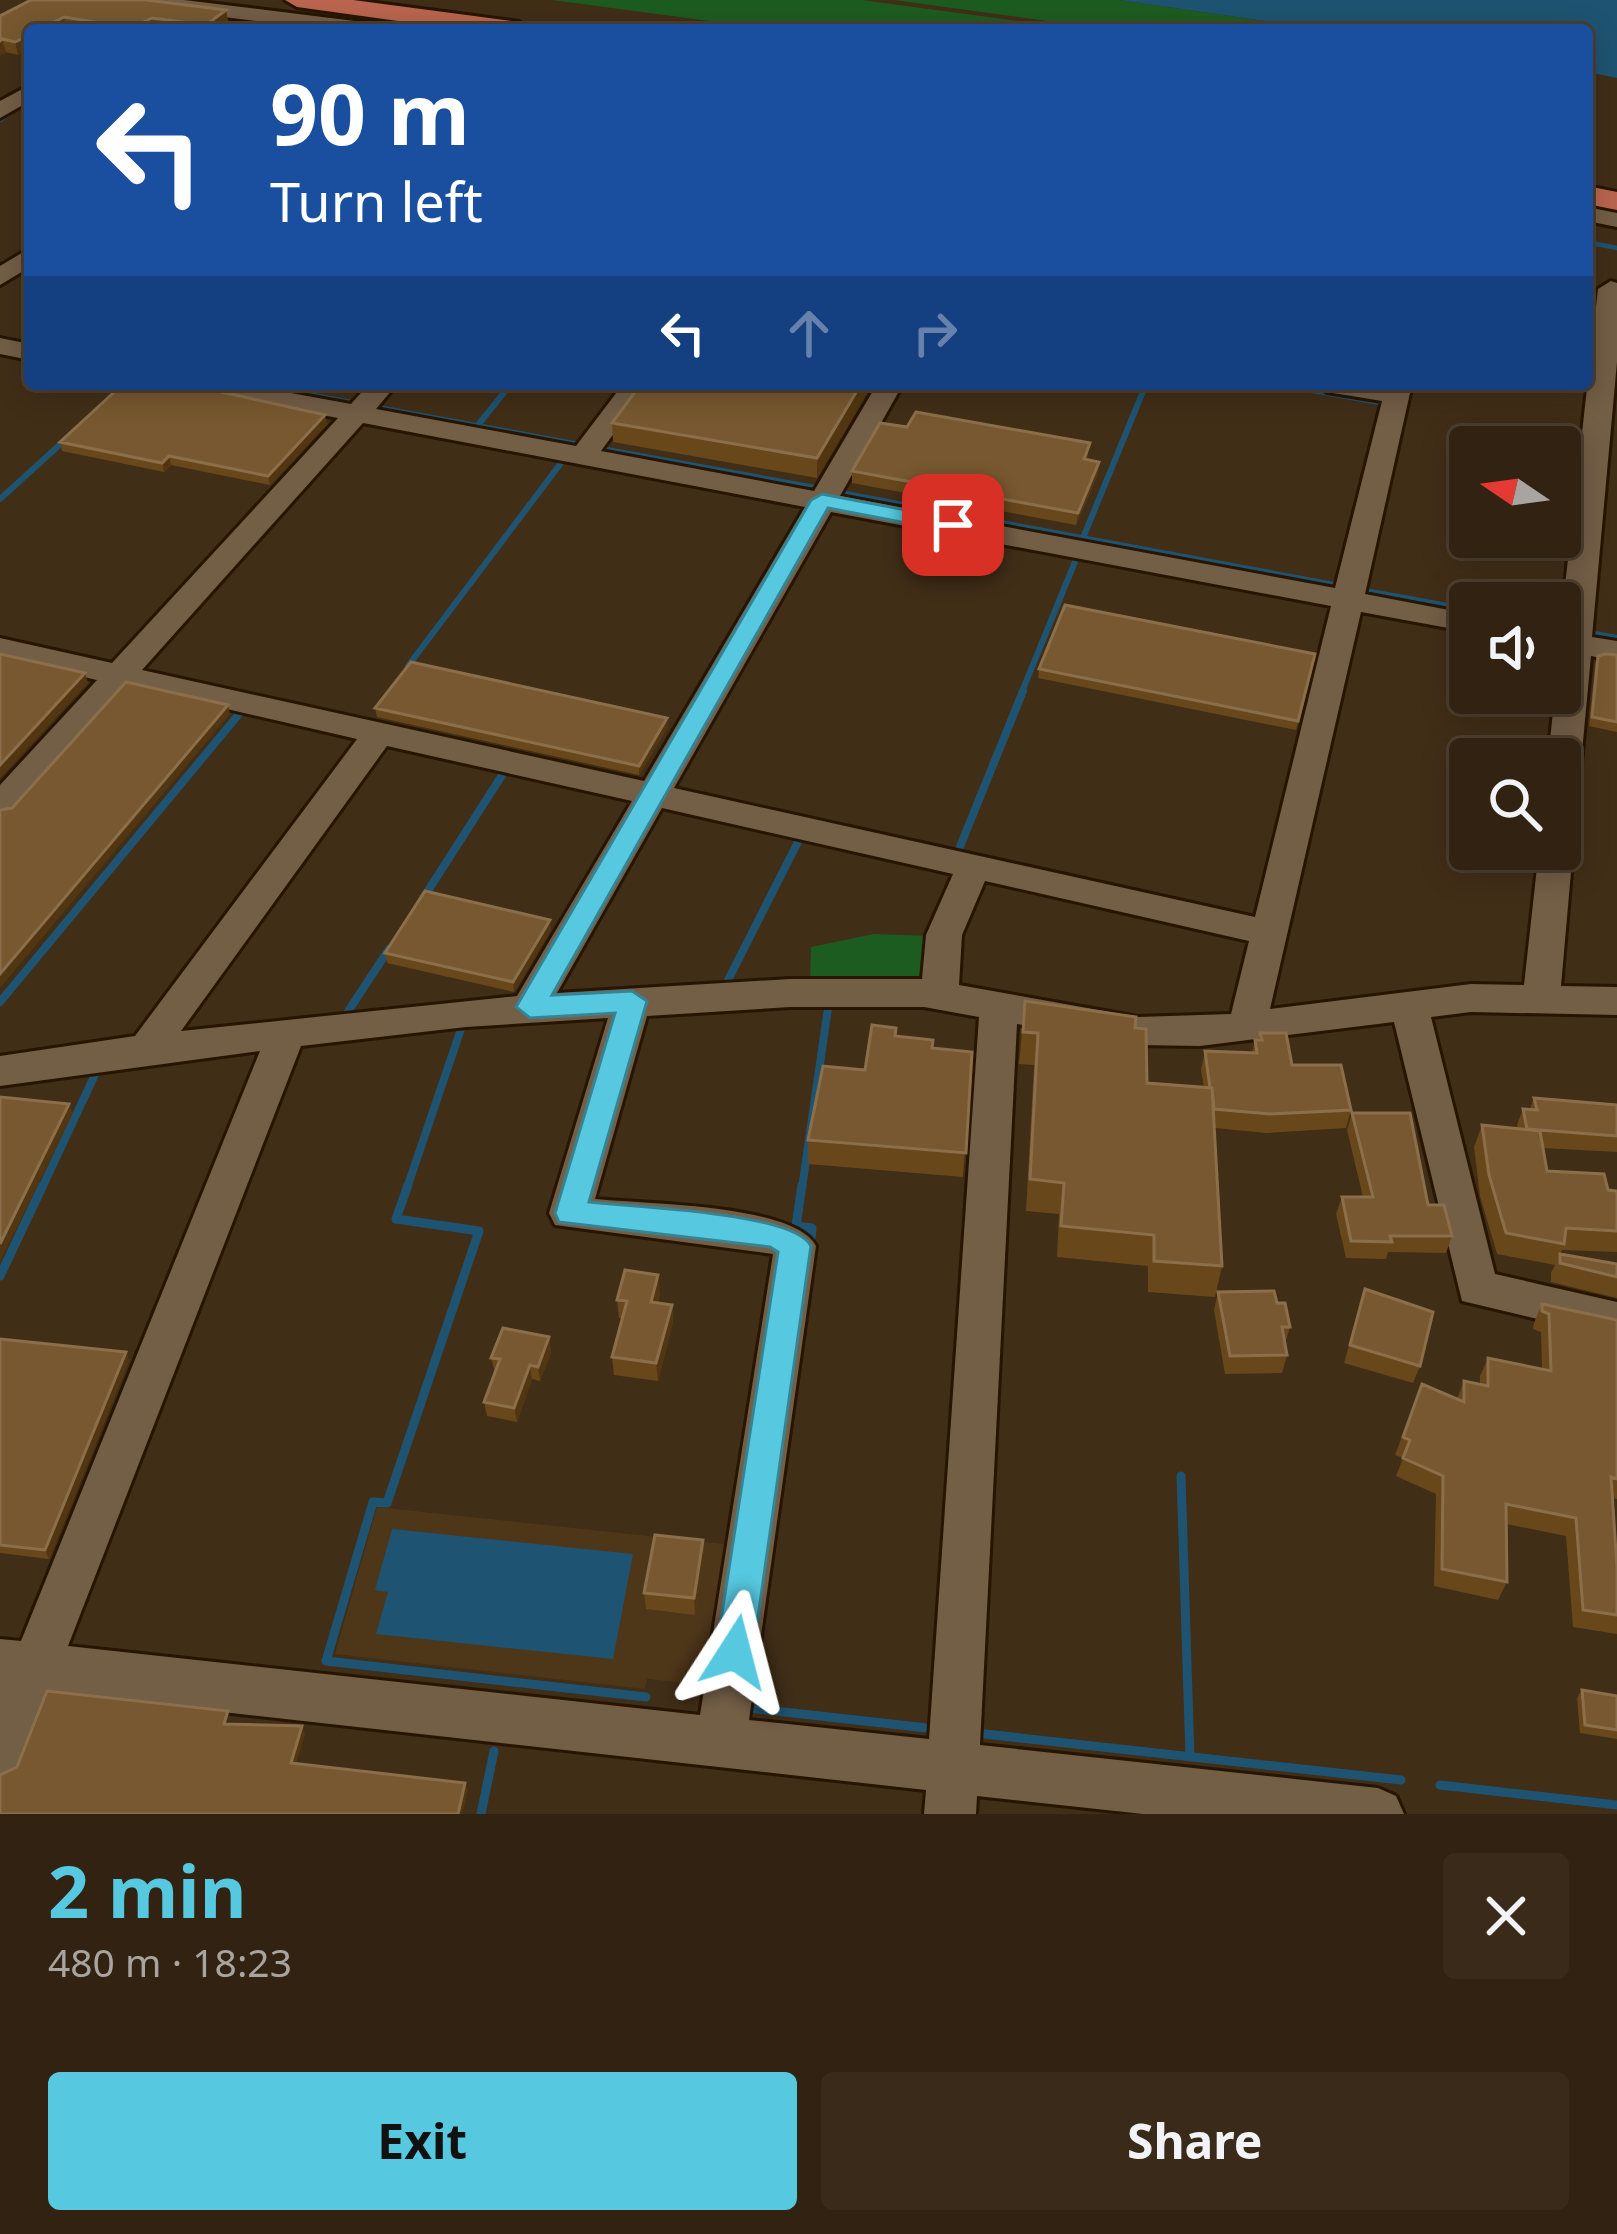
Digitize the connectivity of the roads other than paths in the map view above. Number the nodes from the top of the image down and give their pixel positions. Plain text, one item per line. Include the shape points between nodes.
1 (134, 0) edge
2 (297, 0) edge
3 (300, 24) edge
4 (475, 24) edge
5 (24, 260) edge
6 (0, 278) edge
7 (1605, 288) edge
8 (231, 390) edge
9 (378, 390) edge
10 (633, 390) edge
11 (886, 390) edge
12 (1397, 390) edge
13 (356, 414) junction
14 (587, 450) junction
15 (822, 500) junction
16 (1578, 582) edge
17 (1350, 592) junction
18 (1449, 618) edge
19 (1581, 639) edge
20 (0, 647) edge
21 (1617, 651) edge
22 (119, 676) junction
23 (379, 733) junction
24 (651, 792) junction
25 (0, 806) edge
26 (974, 866) junction
27 (1554, 870) edge
28 (1270, 933) junction
29 (939, 996) junction
30 (1541, 998) junction
31 (632, 1001) junction
32 (1617, 1002) edge
33 (1408, 1005) junction
34 (999, 1006) junction
35 (530, 1007) junction
36 (1247, 1027) junction
37 (286, 1032) junction
38 (147, 1049) junction
39 (0, 1071) edge
40 (1617, 1320) edge
41 (17, 1665) edge
42 (721, 1742) junction
43 (0, 1755) edge
44 (952, 1790) edge
45 (1378, 1814) edge

1 - 3 street
2 - 4 main road
5 - 6 street
7 - 16 street
8 - 13 street
9 - 13 street
10 - 14 street
11 - 15 street
12 - 17 street
13 - 14 street
13 - 22 street
14 - 15 street
15 - 17 street
15 - 24 street
17 - 18 street
17 - 28 street
19 - 21 street
20 - 22 street
22 - 23 street
22 - 25 street
23 - 24 street
23 - 38 street
24 - 26 street
24 - 35 street
26 - 28 street
26 - 29 street via 944,935
27 - 30 street
28 - 36 street
29 - 31 street
29 - 34 street
30 - 32 street
30 - 33 street
31 - 35 street
31 - 42 street via 570,1213 776,1235 795,1246
33 - 36 street
33 - 40 street via 1477,1288
34 - 36 street via 1138,1031
34 - 44 street
35 - 37 street
37 - 38 street
37 - 41 street
38 - 39 street
41 - 42 street
41 - 43 street
42 - 44 street
44 - 45 street

